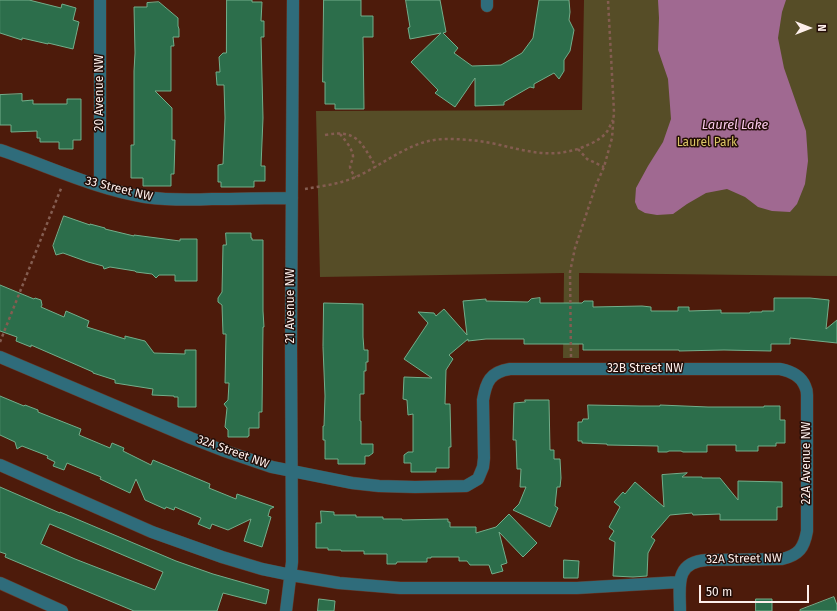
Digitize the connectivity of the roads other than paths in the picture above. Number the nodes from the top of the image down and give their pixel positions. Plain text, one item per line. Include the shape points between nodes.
1 (100, 0) edge
2 (293, 0) edge
3 (0, 150) edge
4 (100, 186) junction
5 (292, 194) junction
6 (0, 357) edge
7 (799, 378) joint
8 (0, 465) edge
9 (292, 471) junction
10 (478, 479) joint
11 (801, 549) joint
12 (290, 575) junction
13 (680, 582) junction
14 (0, 583) edge
15 (62, 611) edge
16 (286, 611) edge
17 (680, 611) edge

1 - 4 street, 20 Avenue NW
2 - 5 street, 21 Avenue NW
3 - 4 street, 33 Street NW
4 - 5 street, 33 Street NW via 159,199 187,200
5 - 9 street, 21 Avenue NW
6 - 9 street, 32A Street NW via 222,450
7 - 10 street, 32B Street NW via 789,371 780,369 510,369 497,372 491,376 483,400 484,458
7 - 11 street, 22A Avenue NW via 805,385 808,396 807,531
8 - 12 street via 152,532 222,557
9 - 10 street, 32A Street NW via 378,486 458,487 466,486
9 - 12 street, 21 Avenue NW
11 - 13 street, 32A Street NW via 789,558 782,559 698,560 685,568 680,576
12 - 13 street via 339,583 400,588 577,588
12 - 16 street, 21 Avenue NW
13 - 17 street
14 - 15 street

